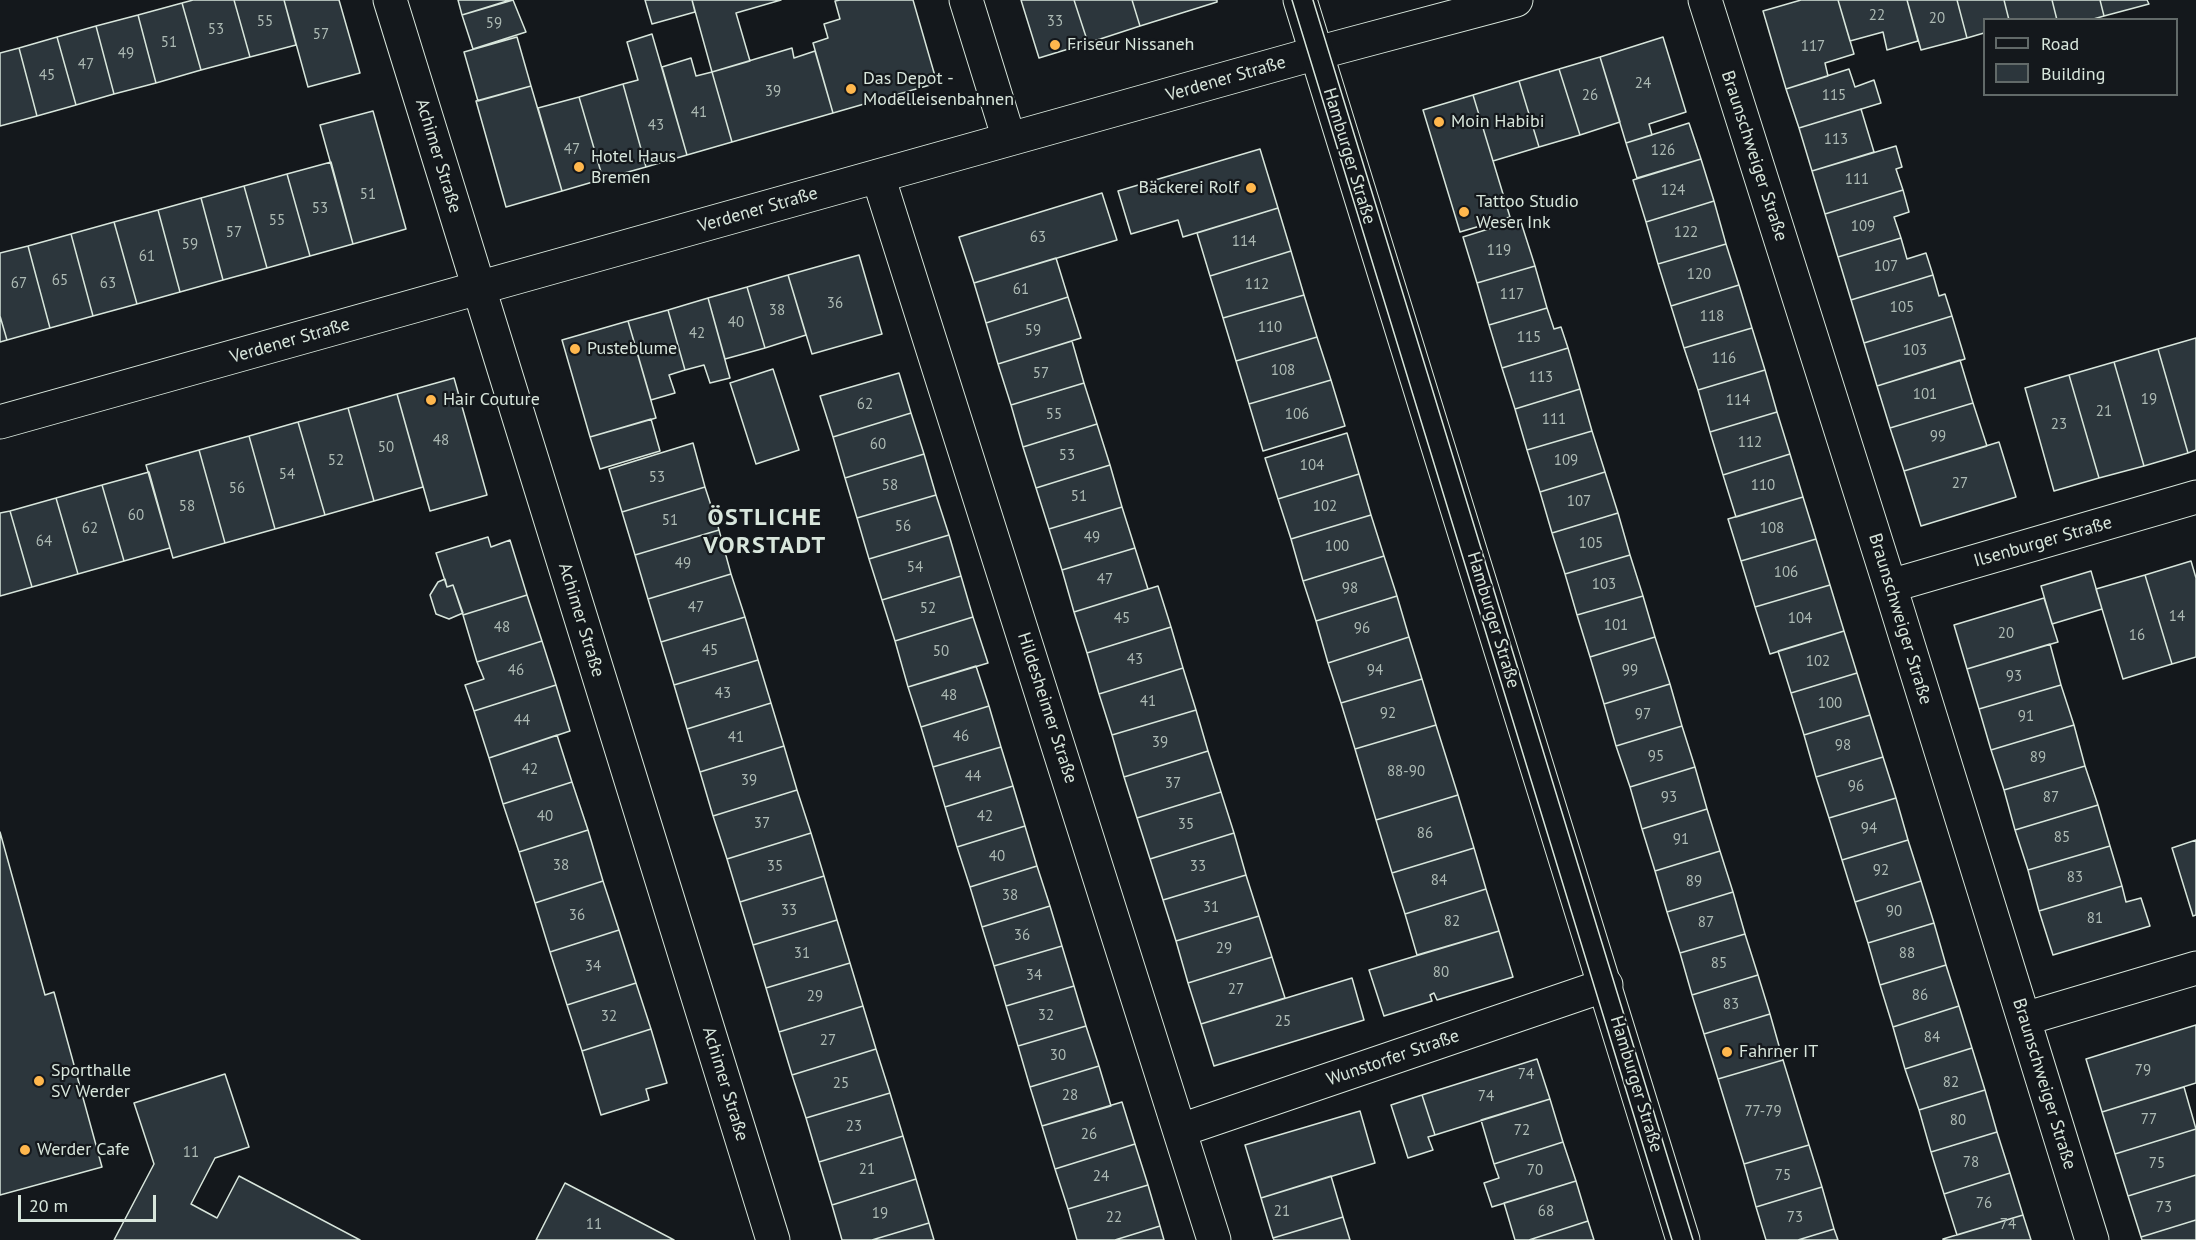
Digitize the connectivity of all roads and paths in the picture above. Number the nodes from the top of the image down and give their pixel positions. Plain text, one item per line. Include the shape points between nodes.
1 (390, 0) edge
2 (966, 0) edge
3 (1300, 0) edge
4 (1516, 0) edge
5 (1705, 0) edge
6 (1317, 53) junction
7 (1009, 139) junction
8 (878, 176) junction
9 (478, 288) junction
10 (0, 422) edge
11 (2196, 497) edge
12 (1890, 586) junction
13 (2196, 968) edge
14 (1606, 985) junction
15 (2024, 1019) junction
16 (1181, 1130) junction
17 (773, 1240) edge
18 (1214, 1240) edge
19 (1683, 1240) edge
20 (2092, 1240) edge

1 - 9 street, Achimer Straße
2 - 7 street
3 - 6 street, Hamburger Straße
4 - 6 street, Verdener Straße
5 - 12 street, Braunschweiger Straße
6 - 7 street, Verdener Straße
6 - 14 street, Hamburger Straße
7 - 8 street, Verdener Straße
8 - 9 street, Verdener Straße
8 - 16 street, Hildesheimer Straße
9 - 10 street, Verdener Straße
9 - 17 street, Achimer Straße
11 - 12 street, Ilsenburger Straße
12 - 15 street, Braunschweiger Straße
13 - 15 street
14 - 16 street, Wunstorfer Straße
14 - 19 street, Hamburger Straße
15 - 20 street, Braunschweiger Straße
16 - 18 street, Hildesheimer Straße

